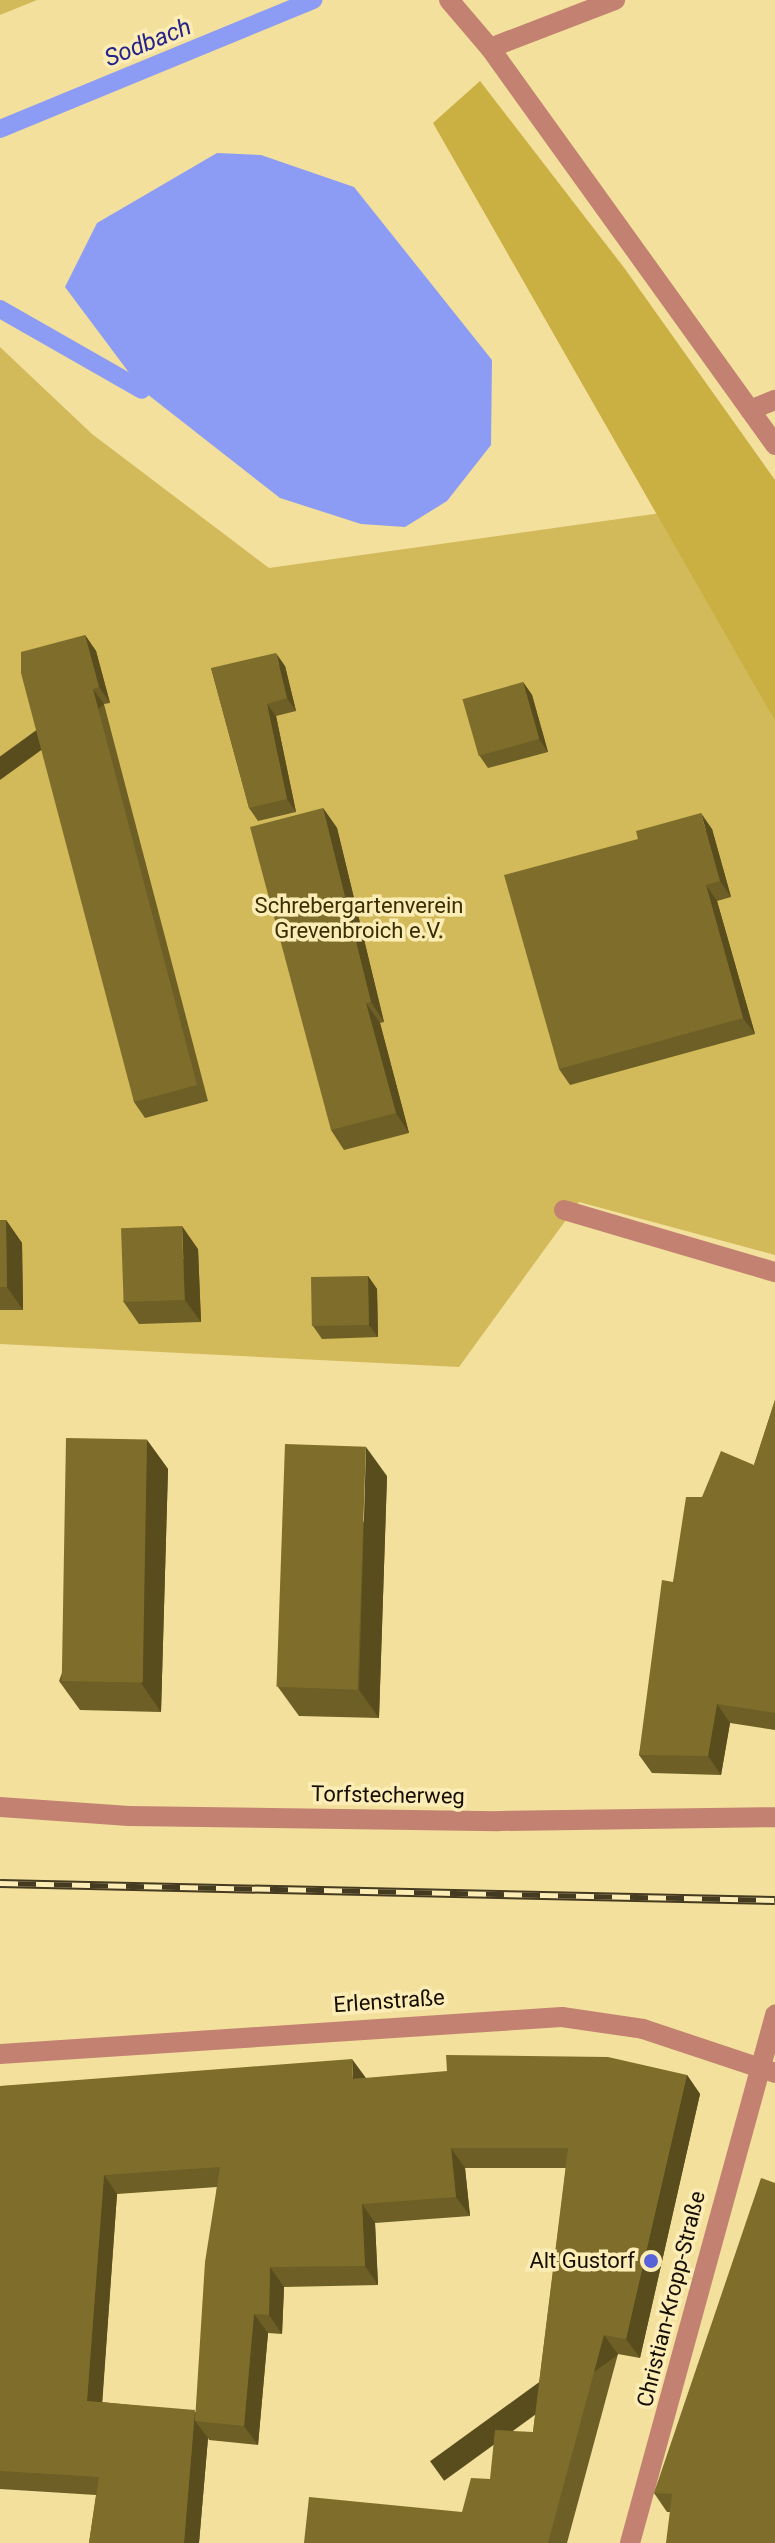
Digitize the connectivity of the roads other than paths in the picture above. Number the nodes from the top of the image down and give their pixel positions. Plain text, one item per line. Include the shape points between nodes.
1 (449, 0) edge
2 (615, 0) edge
3 (490, 48) junction
4 (775, 400) edge
5 (750, 410) junction
6 (775, 445) edge
7 (564, 1210) dead end
8 (775, 1272) edge
9 (0, 1807) edge
10 (775, 1817) edge
11 (775, 2015) edge
12 (0, 2054) edge
13 (767, 2070) edge
14 (630, 2543) edge

1 - 3 street
2 - 3 street
3 - 5 street
4 - 5 street
5 - 6 street
7 - 8 street
9 - 10 street, Torfstecherweg via 129,1816 499,1821
11 - 13 street
12 - 13 street, Erlenstraße via 551,2017 643,2029
13 - 14 street, Christian-Kropp-Straße

